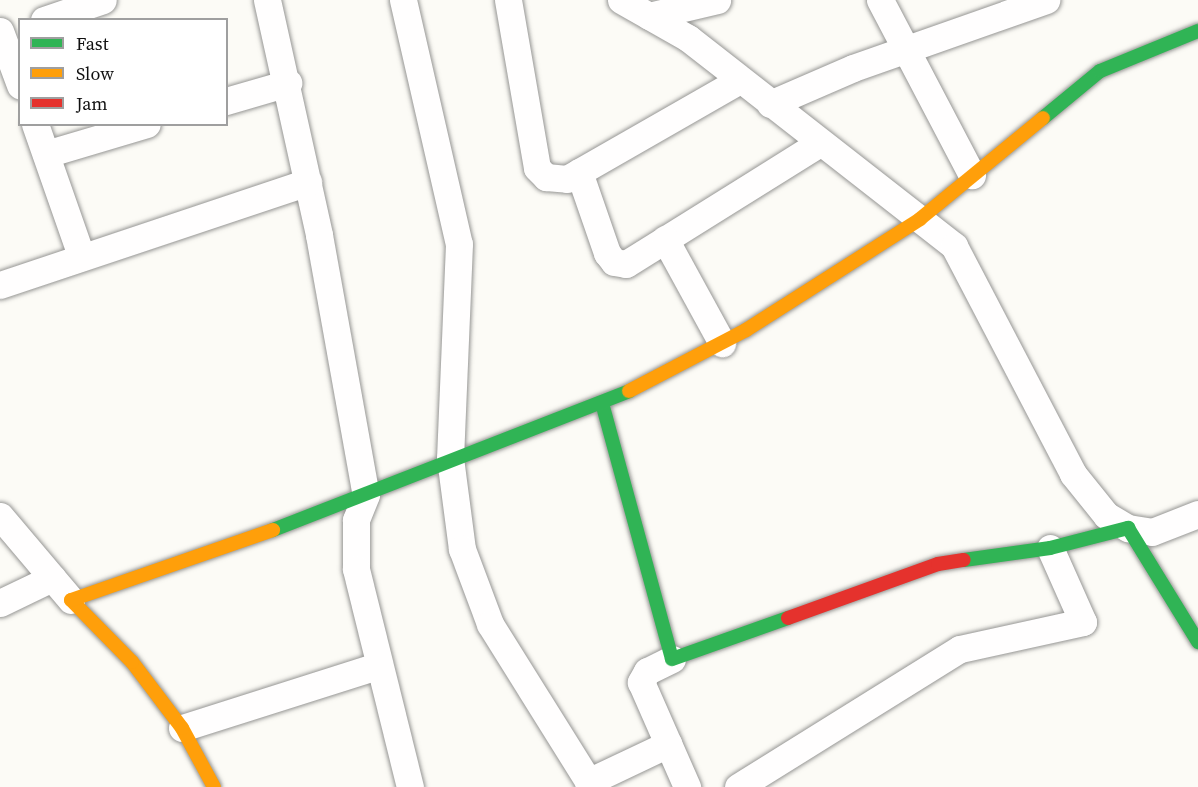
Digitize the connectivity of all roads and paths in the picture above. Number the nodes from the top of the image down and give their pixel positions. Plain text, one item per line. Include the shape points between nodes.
1 (103, 0) edge
2 (267, 0) edge
3 (403, 0) edge
4 (508, 0) edge
5 (621, 0) edge
6 (717, 0) edge
7 (880, 0) edge
8 (1046, 0) edge
9 (649, 16) junction
10 (50, 18) edge
11 (18, 28) edge
12 (1198, 31) edge
13 (0, 33) edge
14 (902, 49) junction
15 (18, 80) edge
16 (740, 80) junction
17 (288, 84) junction
18 (228, 100) edge
19 (770, 104) junction
20 (36, 126) edge
21 (140, 126) edge
22 (818, 144) junction
23 (46, 154) junction
24 (579, 172) junction
25 (972, 175) junction
26 (308, 182) junction
27 (920, 219) junction
28 (665, 239) junction
29 (81, 255) junction
30 (0, 285) edge
31 (722, 343) junction
32 (602, 403) junction
33 (450, 458) junction
34 (366, 495) junction
35 (1198, 514) edge
36 (0, 516) edge
37 (1128, 528) junction
38 (1050, 548) junction
39 (52, 578) junction
40 (71, 600) junction
41 (0, 603) edge
42 (1198, 642) edge
43 (672, 659) junction
44 (378, 666) junction
45 (182, 728) junction
46 (668, 744) junction
47 (590, 784) edge
48 (214, 787) edge
49 (410, 787) edge
50 (687, 787) edge
51 (738, 787) edge

1 - 10 street
2 - 17 street
3 - 33 street via 459,244
4 - 24 street via 537,168 546,177 567,179
5 - 9 street
6 - 9 street
7 - 14 street
8 - 14 street
9 - 16 street
11 - 13 street
12 - 25 street via 1100,71
13 - 15 street
14 - 19 street
14 - 25 street
16 - 19 street
16 - 24 street
17 - 18 street
17 - 26 street
19 - 22 street
20 - 23 street
21 - 23 street
22 - 27 street
22 - 28 street
23 - 29 street
24 - 28 street via 614,262 626,264
25 - 27 street
26 - 29 street
26 - 34 street
27 - 31 street
27 - 37 street via 954,246 983,293 1073,474 1106,515
28 - 31 street
29 - 30 street
31 - 32 street
32 - 33 street
32 - 43 street
33 - 34 street
33 - 47 street via 462,549 476,592
34 - 40 street
34 - 44 street via 356,520 356,559
35 - 37 street via 1152,532
36 - 39 street
37 - 38 street
37 - 42 street
38 - 43 street via 938,564
38 - 51 street via 1083,622 960,649
39 - 40 street
39 - 41 street
40 - 45 street via 132,662
43 - 46 street via 647,671 641,682
44 - 45 street
44 - 49 street
45 - 48 street
46 - 47 street
46 - 50 street

